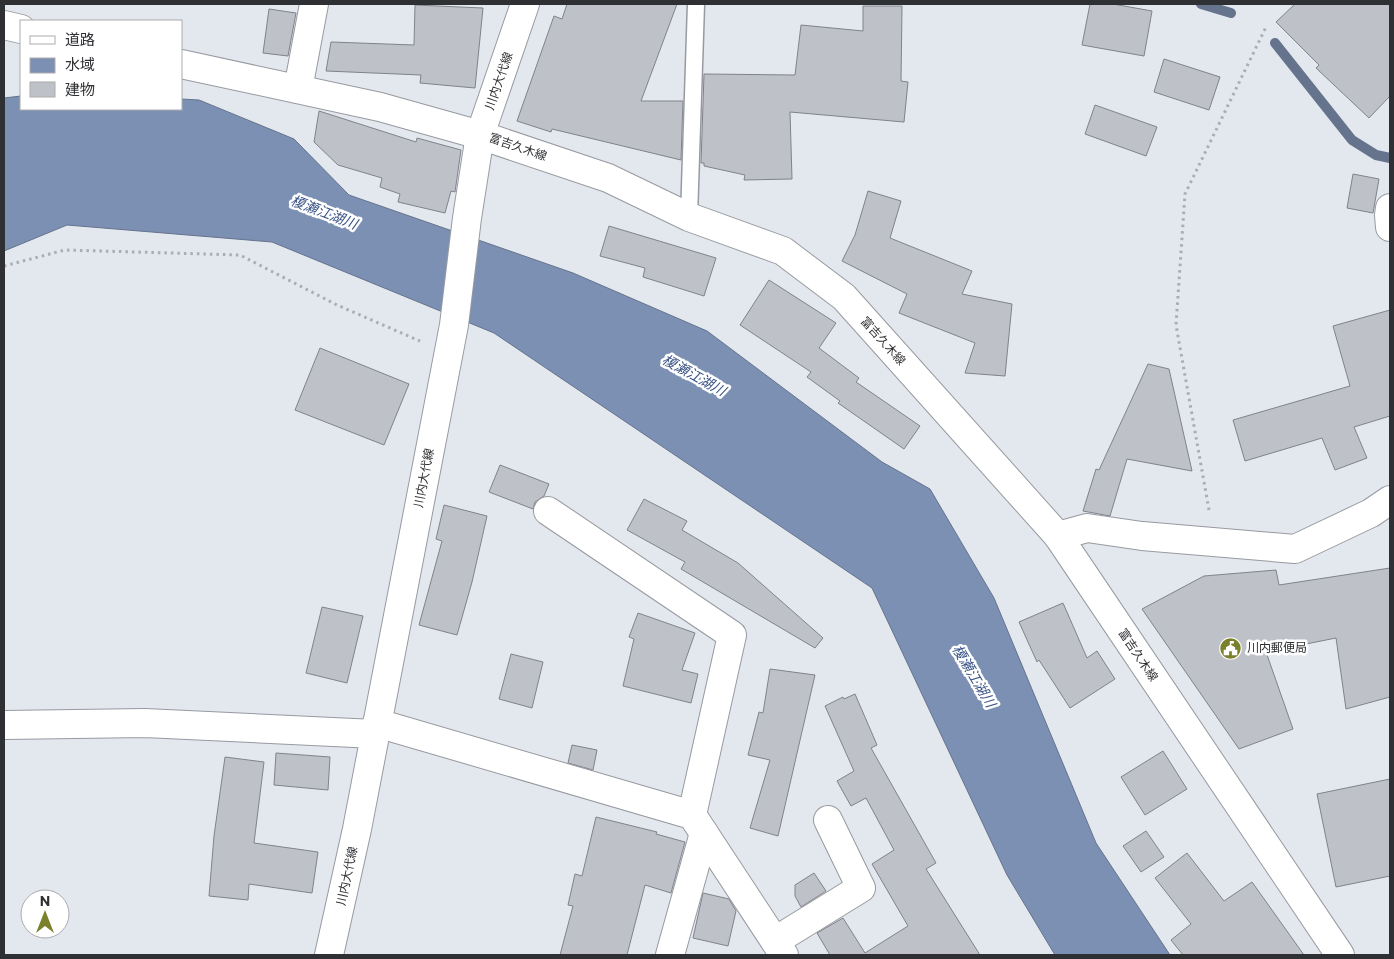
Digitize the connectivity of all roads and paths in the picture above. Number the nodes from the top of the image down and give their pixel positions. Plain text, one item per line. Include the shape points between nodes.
1 (314, 4) edge
2 (525, 4) edge
3 (696, 4) edge
4 (4, 25) edge
5 (1266, 27) dead end
6 (20, 29) edge
7 (182, 64) edge
8 (298, 89) junction
9 (480, 135) junction
10 (1390, 208) edge
11 (689, 218) junction
12 (1390, 226) edge
13 (4, 266) edge
14 (448, 354) junction
15 (1390, 500) edge
16 (548, 511) dead end
17 (1058, 536) junction
18 (1214, 543) junction
19 (4, 724) edge
20 (376, 728) junction
21 (828, 820) dead end
22 (698, 824) junction
23 (779, 948) edge
24 (329, 955) edge
25 (670, 955) edge
26 (1340, 955) edge

1 - 8 main road
2 - 9 main road, 川内大代線
3 - 11 lane
4 - 6 main road
5 - 18 path via 1185,194 1176,325
7 - 8 main road, 富吉久木線
8 - 9 main road, 富吉久木線 via 380,107
9 - 11 main road, 富吉久木線 via 608,178
9 - 14 main road, 川内大代線
10 - 12 main road
11 - 17 main road, 富吉久木線 via 783,251 844,296
13 - 14 path via 64,250 240,255 337,305
14 - 20 main road, 川内大代線
15 - 18 main road via 1371,513 1295,549
16 - 22 main road via 732,635
17 - 18 main road via 1087,528
17 - 26 main road, 富吉久木線
19 - 20 main road via 145,723
20 - 22 main road
20 - 24 main road, 川内大代線
21 - 23 main road via 861,888
22 - 23 main road
22 - 25 main road

